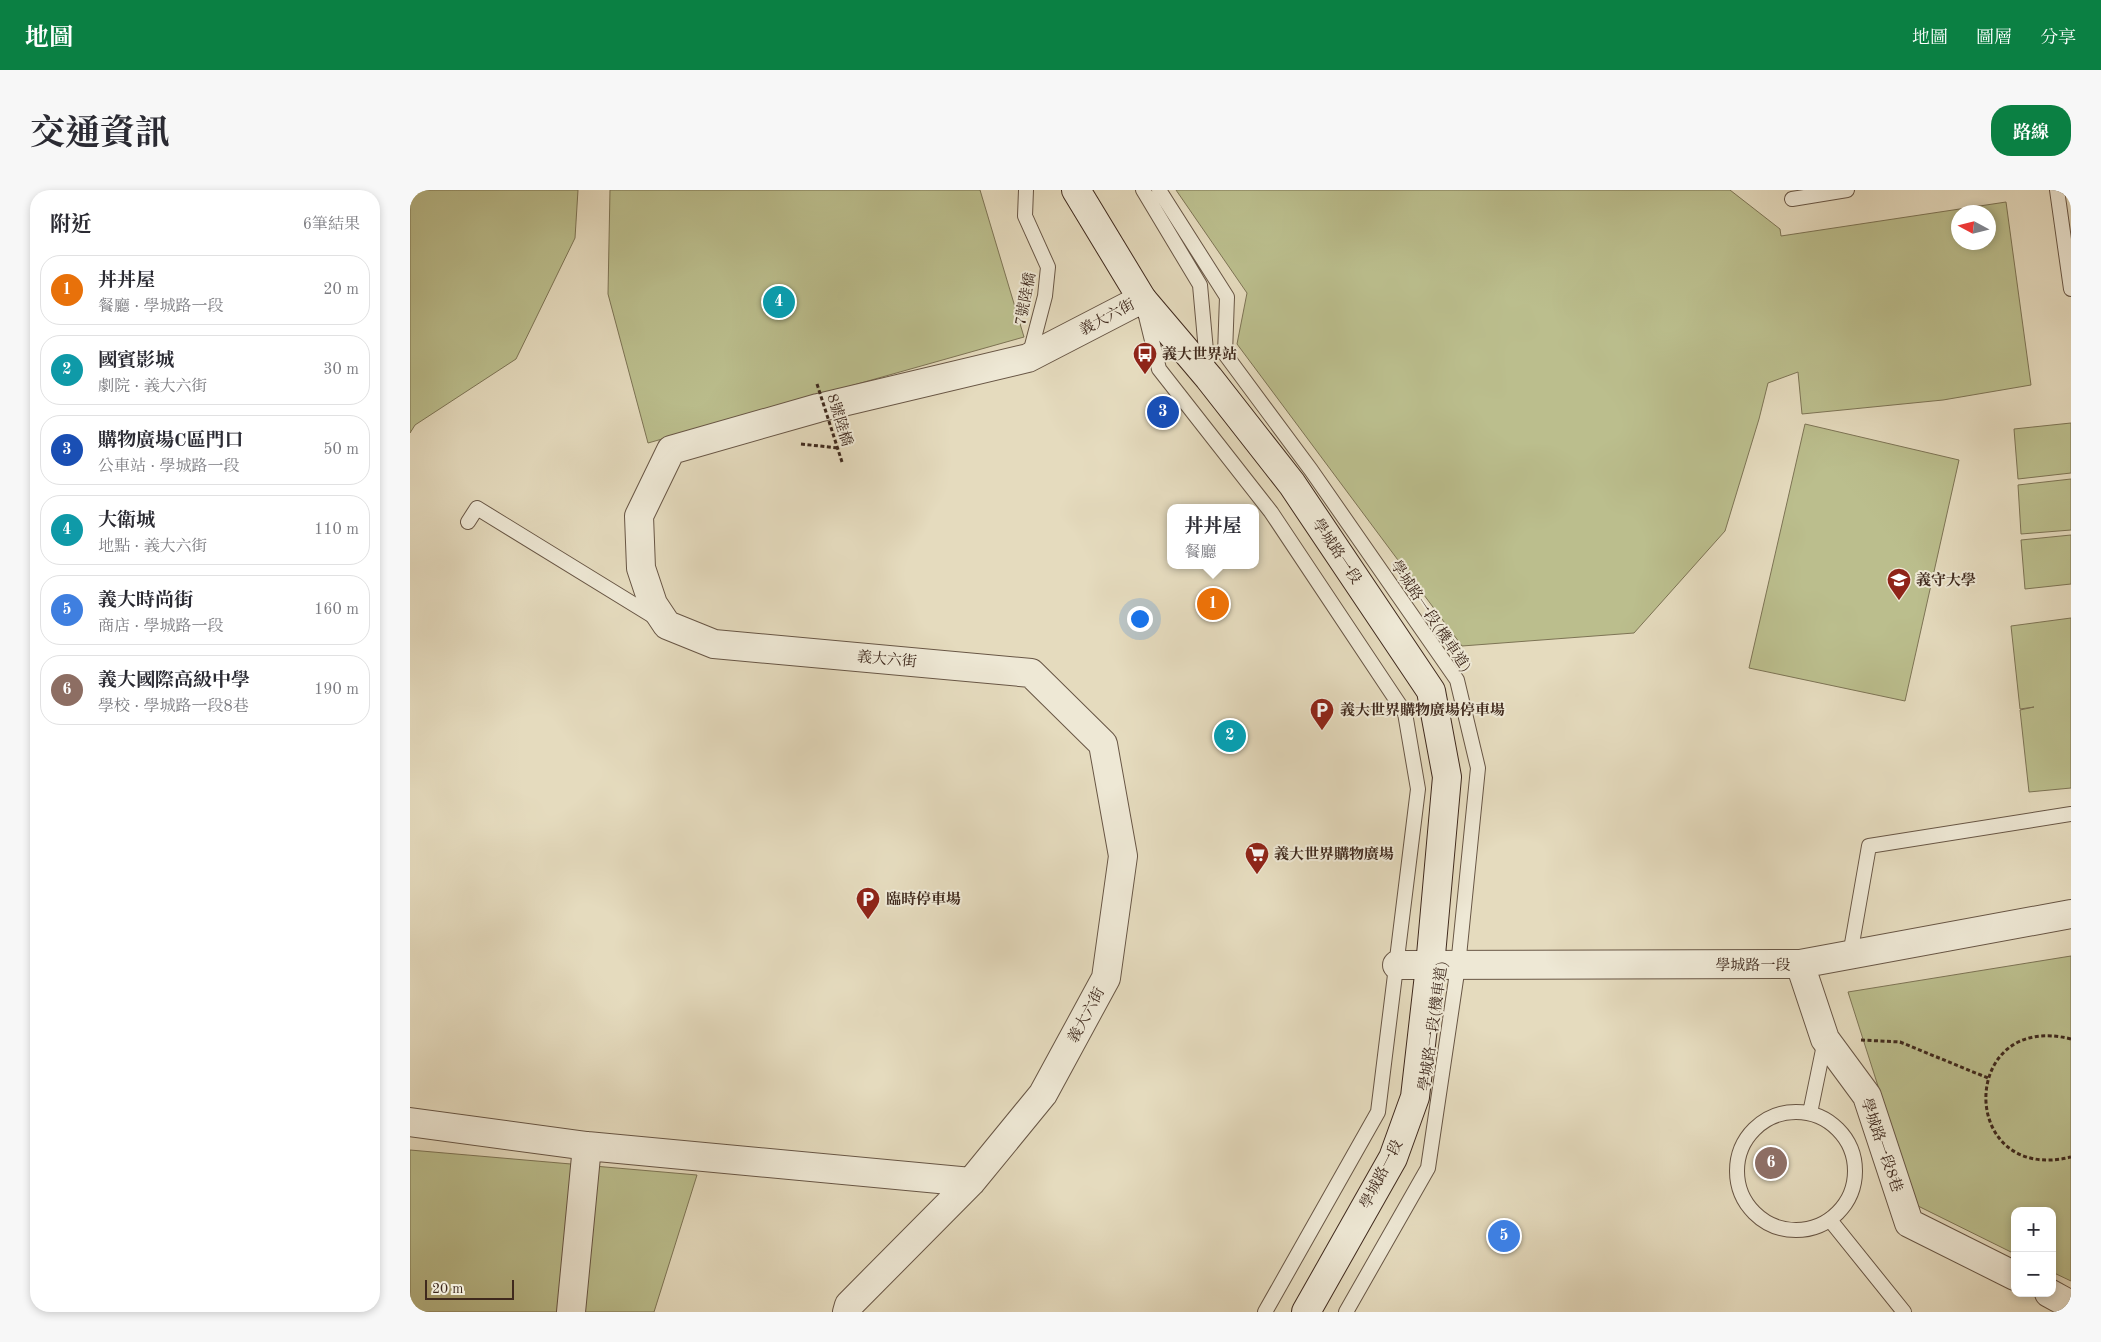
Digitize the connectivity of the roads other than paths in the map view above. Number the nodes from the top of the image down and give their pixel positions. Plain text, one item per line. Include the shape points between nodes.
1 (1026, 190) edge
2 (1076, 190) edge
3 (1143, 190) edge
4 (1159, 190) edge
5 (1847, 190) edge
6 (2057, 190) edge
7 (1792, 199) dead end
8 (2071, 289) edge
9 (1142, 299) junction
10 (1028, 358) junction
11 (1209, 378) junction
12 (468, 522) dead end
13 (667, 625) junction
14 (2071, 814) edge
15 (2071, 914) edge
16 (1850, 955) junction
17 (1800, 964) junction
18 (1397, 965) junction
19 (1430, 966) junction
20 (1458, 966) junction
21 (1825, 1039) junction
22 (1810, 1113) junction
23 (410, 1122) edge
24 (587, 1146) junction
25 (971, 1182) junction
26 (1830, 1220) junction
27 (2011, 1274) edge
28 (2056, 1297) edge
29 (2071, 1305) edge
30 (571, 1312) edge
31 (847, 1312) edge
32 (1265, 1312) edge
33 (1306, 1312) edge
34 (1346, 1312) edge
35 (1904, 1312) edge

1 - 10 lane, 7號陸橋 via 1026,216 1048,267 1045,296
2 - 9 street, 學城路一段
3 - 11 lane via 1200,285
4 - 20 lane, 學城路一段(機車道) via 1227,297 1225,354 1311,470 1457,680 1478,768
5 - 7 lane
6 - 8 lane
9 - 10 street, 義大六街
9 - 11 street, 學城路一段
9 - 18 lane via 1159,369 1271,512 1405,714 1418,789
10 - 13 street, 義大六街 via 818,408 671,450 639,516 641,568 653,604
11 - 19 street, 學城路一段 via 1292,484 1431,691 1447,777
12 - 13 lane via 477,508
13 - 25 street, 義大六街 via 714,644 1031,673 1103,744 1123,856 1106,978 1043,1094
14 - 16 lane via 1869,846
15 - 16 street, 學城路一段
16 - 17 street, 學城路一段
17 - 20 street, 學城路一段
17 - 21 street, 學城路一段8巷
18 - 19 street, 學城路一段
18 - 32 lane via 1378,1112
19 - 20 street, 學城路一段
19 - 33 street, 學城路一段 via 1414,1097 1393,1158
20 - 34 lane, 學城路一段(機車道) via 1428,1168
21 - 22 lane
21 - 27 street, 學城路一段8巷 via 1867,1096 1909,1223
22 - 26 lane via 1828,1121 1842,1134 1851,1151 1855,1170 1852,1189 1844,1206
22 - 26 lane via 1790,1112 1771,1117 1755,1128 1743,1144 1736,1164 1737,1184 1744,1203 1758,1218 1775,1228 1794,1231 1813,1228
23 - 24 street
24 - 25 street
24 - 30 street
25 - 31 street, 義大六街 via 849,1305
26 - 35 lane
28 - 29 street

